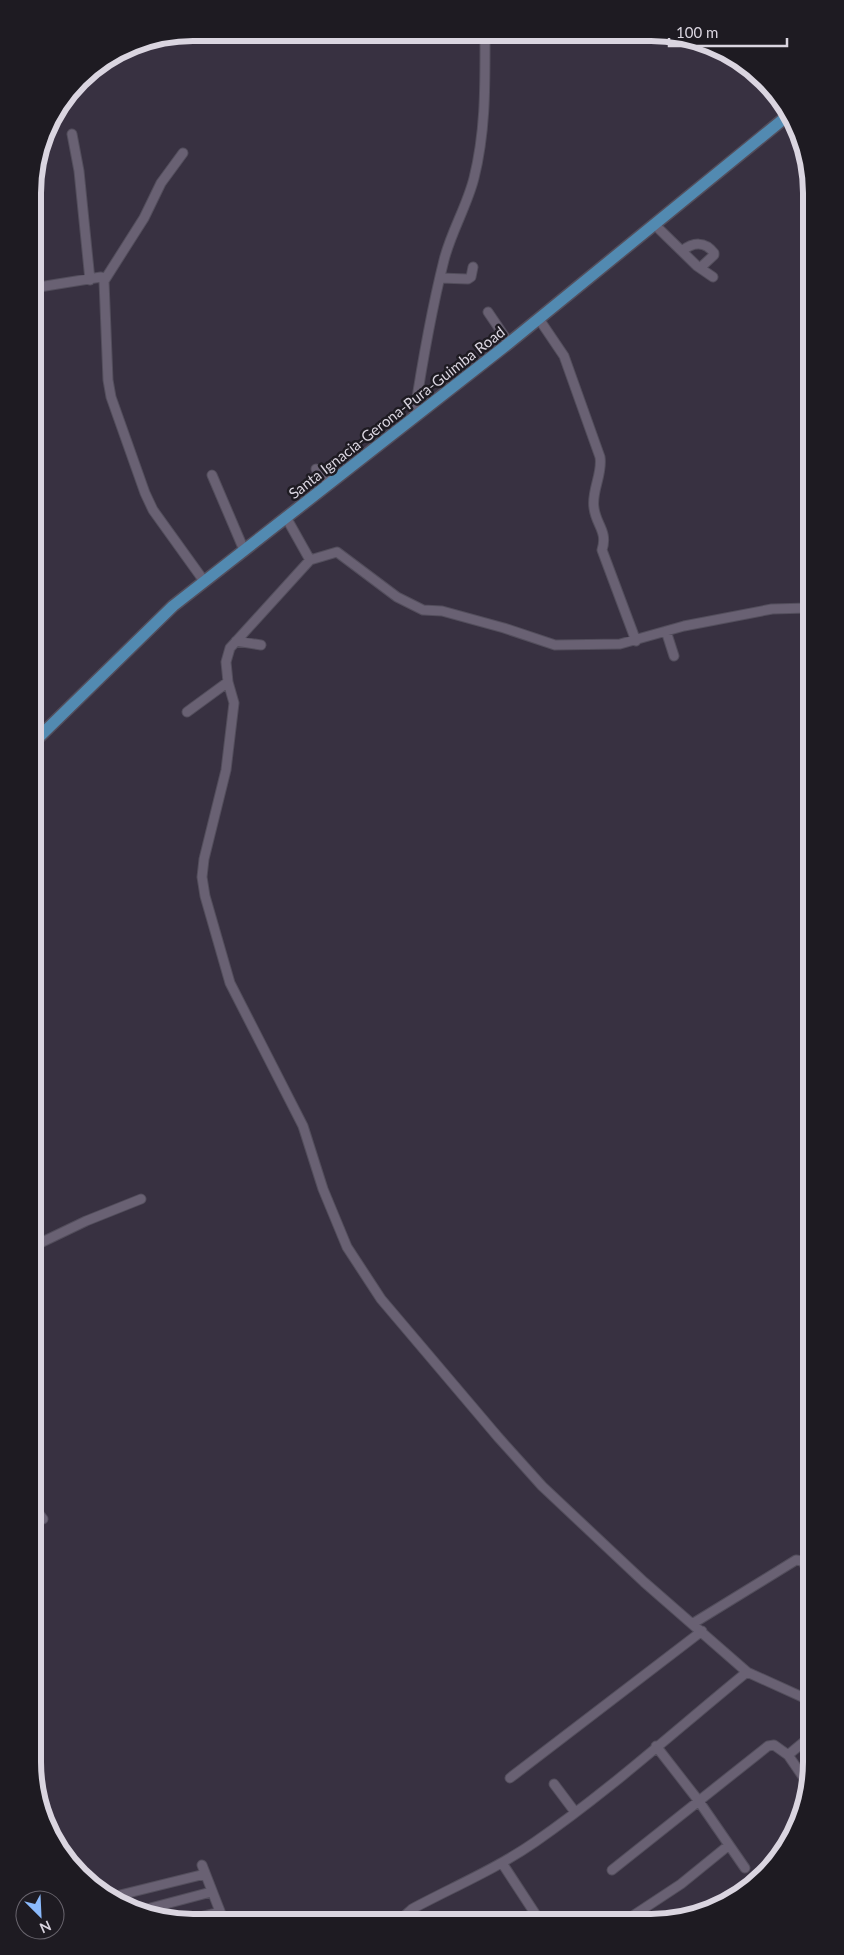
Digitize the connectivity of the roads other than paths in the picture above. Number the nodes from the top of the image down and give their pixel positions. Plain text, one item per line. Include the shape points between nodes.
1 (485, 41) edge
2 (783, 119) edge
3 (72, 134) dead end
4 (183, 153) dead end
5 (654, 224) junction
6 (682, 251) junction
7 (473, 266) dead end
8 (700, 268) junction
9 (713, 277) dead end
10 (440, 278) junction
11 (90, 280) junction
12 (104, 281) junction
13 (42, 287) edge
14 (488, 312) dead end
15 (539, 319) junction
16 (509, 343) junction
17 (414, 417) junction
18 (316, 469) dead end
19 (212, 475) dead end
20 (330, 484) junction
21 (287, 519) junction
22 (244, 550) junction
23 (310, 560) junction
24 (204, 581) junction
25 (803, 608) edge
26 (666, 631) junction
27 (236, 641) junction
28 (636, 641) junction
29 (261, 644) dead end
30 (674, 656) dead end
31 (228, 682) junction
32 (187, 712) dead end
33 (42, 734) edge
34 (141, 1199) dead end
35 (41, 1242) edge
36 (802, 1561) edge
37 (692, 1624) junction
38 (702, 1631) junction
39 (747, 1672) junction
40 (802, 1697) edge
41 (802, 1743) edge
42 (656, 1746) junction
43 (788, 1755) junction
44 (802, 1775) edge
45 (510, 1778) dead end
46 (554, 1784) dead end
47 (698, 1800) junction
48 (575, 1812) junction
49 (729, 1845) junction
50 (502, 1863) junction
51 (745, 1868) dead end
52 (612, 1870) dead end
53 (211, 1892) junction
54 (120, 1895) edge
55 (152, 1908) edge
56 (220, 1914) edge
57 (406, 1914) edge
58 (535, 1914) edge
59 (636, 1914) edge

1 - 10 street via 486,94 479,156
2 - 5 main road, Santa Ignacia-Gerona-Pura-Guimba Road
3 - 11 street
4 - 12 street via 161,183 144,218
5 - 6 street
5 - 15 main road, Santa Ignacia-Gerona-Pura-Guimba Road
6 - 8 street
6 - 8 street via 694,244 704,244 711,249 714,256
7 - 10 street via 468,279
8 - 9 street
10 - 17 street
11 - 12 street via 101,277
11 - 13 street
12 - 24 street via 111,396 153,510
14 - 16 street
15 - 16 main road, Santa Ignacia-Gerona-Pura-Guimba Road
15 - 28 street via 564,356 600,457 602,464 594,508 605,541 602,550
16 - 17 main road, Santa Ignacia-Gerona-Pura-Guimba Road
17 - 20 main road, Santa Ignacia-Gerona-Pura-Guimba Road
18 - 20 street
19 - 22 street
20 - 21 main road, Santa Ignacia-Gerona-Pura-Guimba Road
21 - 22 main road, Santa Ignacia-Gerona-Pura-Guimba Road
21 - 23 street
22 - 24 main road, Santa Ignacia-Gerona-Pura-Guimba Road
23 - 27 street
23 - 28 street via 337,552 397,597 423,610 451,613 555,645
24 - 33 main road, Santa Ignacia-Gerona-Pura-Guimba Road via 149,628
25 - 26 street via 772,609
26 - 28 street
26 - 30 street
27 - 29 street
27 - 31 street via 227,655
31 - 32 street
31 - 37 street via 234,703 226,770 204,859 205,896 230,983 303,1126 346,1247 381,1299 542,1486
34 - 35 street
36 - 37 street via 796,1560
37 - 38 street
38 - 39 street
38 - 45 street
39 - 40 street
39 - 42 street
41 - 43 street
42 - 47 street
42 - 48 street
43 - 44 street
43 - 47 street via 774,1745 768,1746
46 - 48 street
47 - 49 street
47 - 52 street
48 - 50 street
49 - 51 street
49 - 59 street via 681,1884
50 - 57 street
50 - 58 street
53 - 54 street via 203,1870
53 - 55 street
53 - 56 street

